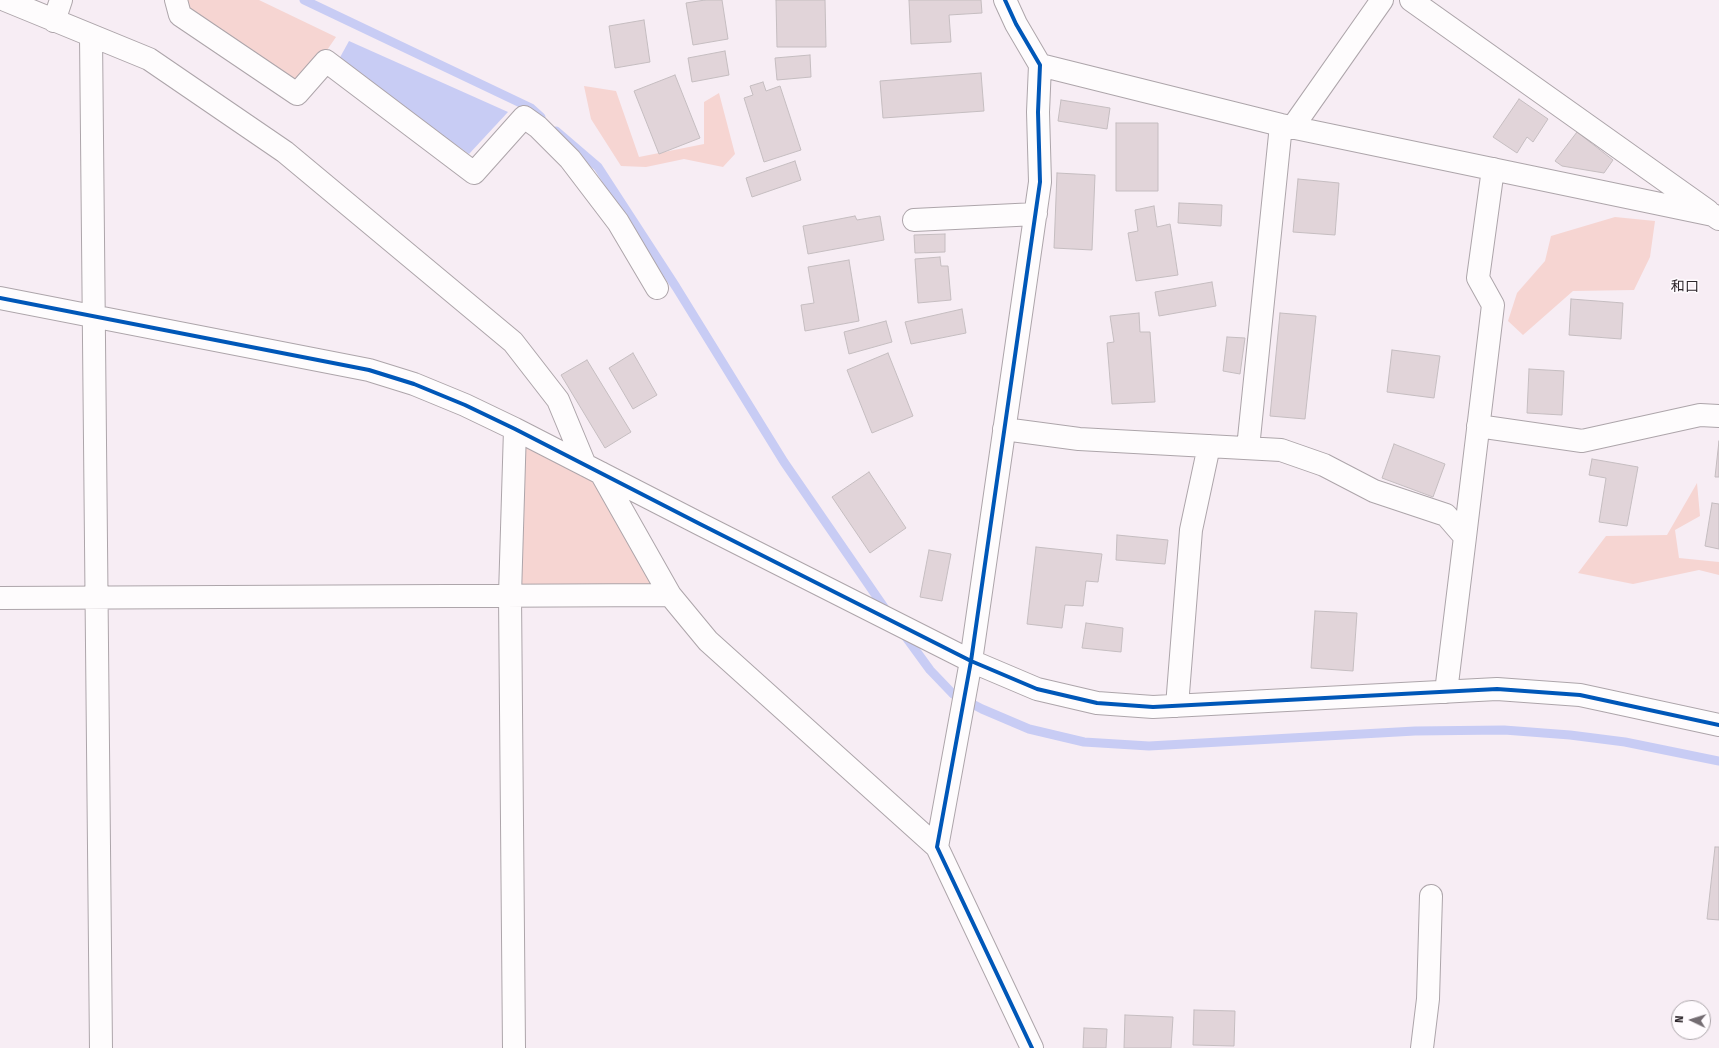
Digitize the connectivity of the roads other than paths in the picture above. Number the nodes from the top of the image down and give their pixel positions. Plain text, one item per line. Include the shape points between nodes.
1 (6, 0) edge
2 (62, 0) edge
3 (176, 0) edge
4 (1005, 0) edge
5 (1382, 0) edge
6 (1412, 0) edge
7 (54, 21) junction
8 (91, 36) junction
9 (1040, 65) junction
10 (1286, 126) junction
11 (1493, 169) junction
12 (1036, 214) junction
13 (1716, 217) edge
14 (914, 220) dead end
15 (657, 288) dead end
16 (0, 298) edge
17 (93, 317) junction
18 (1719, 416) edge
19 (1478, 426) junction
20 (515, 429) junction
21 (1004, 429) junction
22 (1209, 446) junction
23 (1248, 448) junction
24 (593, 469) junction
25 (1465, 536) junction
26 (510, 595) junction
27 (670, 595) junction
28 (95, 597) junction
29 (0, 598) edge
30 (971, 661) junction
31 (1446, 692) junction
32 (1177, 706) junction
33 (1719, 725) edge
34 (937, 847) junction
35 (1431, 896) dead end
36 (101, 1048) edge
37 (514, 1048) edge
38 (1032, 1048) edge
39 (1422, 1048) edge

1 - 7 street
2 - 7 street
3 - 15 street via 180,15 297,94 326,61 474,173 524,117 570,159 618,222
4 - 9 street
5 - 10 street
6 - 13 street
7 - 8 street
8 - 17 street
8 - 24 street via 150,59 285,152 513,342 558,400
9 - 10 street
9 - 12 street via 1040,182
10 - 11 street
10 - 23 street
11 - 13 street
11 - 19 street via 1478,278 1493,305
12 - 14 street
12 - 21 street
16 - 17 street
17 - 20 street via 369,370 465,404
17 - 28 street
18 - 19 street via 1700,415 1582,441
19 - 25 street
20 - 24 street
20 - 26 street
21 - 22 street via 1079,439
21 - 30 street
22 - 23 street
22 - 32 street via 1191,530
23 - 25 street via 1281,450 1324,465 1374,491 1446,515
24 - 27 street
24 - 30 street
25 - 31 street
26 - 27 street
26 - 28 street
26 - 37 street
27 - 34 street via 708,641
28 - 29 street
28 - 36 street
30 - 32 street via 1037,689 1097,703 1153,708
30 - 34 street
31 - 32 street
31 - 33 street via 1497,689 1580,695
34 - 38 street
35 - 39 street via 1428,999

